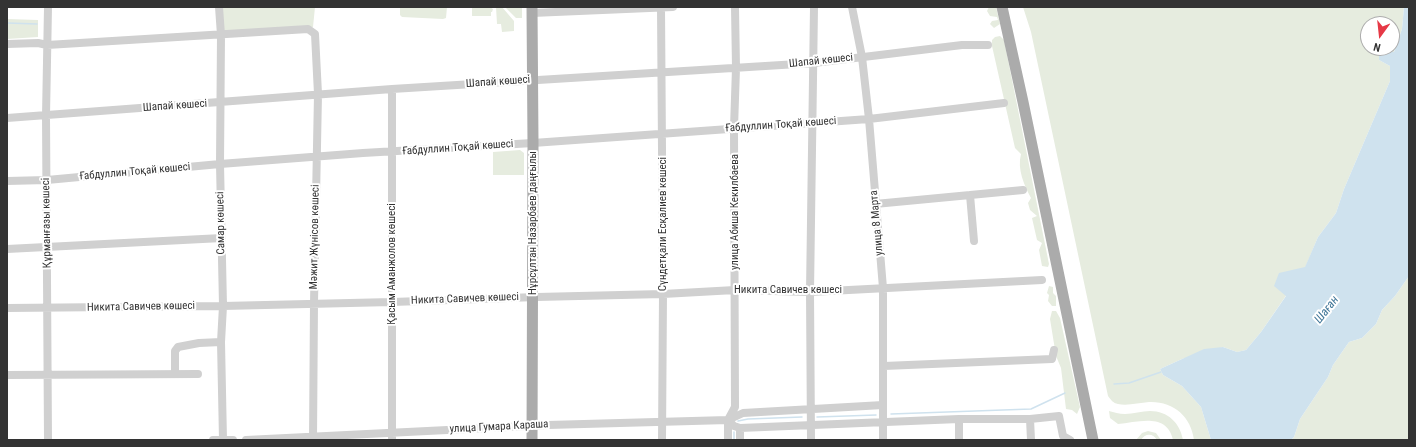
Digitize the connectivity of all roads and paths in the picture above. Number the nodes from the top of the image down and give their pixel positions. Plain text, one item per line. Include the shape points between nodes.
1 (48, 7) edge
2 (219, 7) edge
3 (674, 7) edge
4 (735, 7) edge
5 (814, 7) edge
6 (852, 7) edge
7 (1002, 7) edge
8 (1008, 7) edge
9 (661, 8) edge
10 (532, 10) edge
11 (221, 35) junction
12 (7, 44) edge
13 (47, 45) junction
14 (988, 45) dead end
15 (862, 57) junction
16 (814, 63) junction
17 (736, 68) junction
18 (662, 72) junction
19 (533, 80) junction
20 (392, 89) junction
21 (318, 94) junction
22 (220, 102) junction
23 (1004, 104) dead end
24 (46, 116) junction
25 (7, 118) edge
26 (869, 119) junction
27 (813, 122) junction
28 (734, 128) junction
29 (663, 134) junction
30 (534, 143) junction
31 (392, 152) junction
32 (316, 158) junction
33 (220, 164) junction
34 (47, 180) junction
35 (7, 181) edge
36 (1023, 190) dead end
37 (970, 195) junction
38 (875, 204) junction
39 (222, 238) junction
40 (974, 241) dead end
41 (48, 247) junction
42 (7, 249) edge
43 (1042, 280) dead end
44 (883, 288) junction
45 (735, 290) junction
46 (810, 292) junction
47 (664, 294) junction
48 (535, 297) junction
49 (392, 302) junction
50 (314, 303) junction
51 (223, 306) junction
52 (7, 308) edge
53 (48, 308) junction
54 (221, 342) junction
55 (1054, 350) dead end
56 (884, 366) junction
57 (48, 374) junction
58 (175, 374) junction
59 (198, 374) dead end
60 (7, 375) edge
61 (883, 405) junction
62 (811, 409) junction
63 (959, 419) junction
64 (1030, 419) junction
65 (728, 420) junction
66 (662, 422) junction
67 (883, 422) junction
68 (532, 426) junction
69 (811, 426) junction
70 (740, 428) junction
71 (392, 436) edge
72 (313, 438) edge
73 (48, 440) edge
74 (213, 440) edge
75 (223, 440) edge
76 (233, 440) edge
77 (246, 440) edge
78 (532, 440) edge
79 (662, 440) edge
80 (728, 440) edge
81 (740, 440) edge
82 (811, 440) edge
83 (883, 440) edge
84 (959, 440) edge
85 (1031, 440) edge
86 (1070, 440) edge
87 (1093, 440) edge
88 (1099, 440) edge

1 - 13 street, Құрманғазы көшесі
2 - 11 street, Самар көшесі
3 - 9 street
4 - 17 street, улица Абиша Кекилбаева
5 - 16 street
6 - 15 street, улица 8 Марта
7 - 87 main road
8 - 88 main road
9 - 10 street
9 - 18 street, Сүндетқали Есқалиев көшесі
10 - 19 main road, Нұрсұлтан Назарбаев даңғылы
11 - 13 street
11 - 21 street, Мәжит Жүнісов көшесі via 308,30 315,34
11 - 22 street, Самар көшесі
12 - 13 street
13 - 24 street, Құрманғазы көшесі
14 - 15 street, Шапай көшесі via 962,45
15 - 16 street, Шапай көшесі
15 - 26 street, улица 8 Марта
16 - 17 street, Шапай көшесі
16 - 27 street
17 - 18 street, Шапай көшесі
17 - 28 street, улица Абиша Кекилбаева
18 - 19 street, Шапай көшесі
18 - 29 street, Сүндетқали Есқалиев көшесі
19 - 20 street, Шапай көшесі
19 - 30 main road, Нұрсұлтан Назарбаев даңғылы
20 - 21 street, Шапай көшесі
20 - 31 street, Қасым Аманжолов көшесі
21 - 22 street, Шапай көшесі
21 - 32 street, Мәжит Жүнісов көшесі
22 - 24 street, Шапай көшесі
22 - 33 street, Самар көшесі
23 - 26 street, Ғабдуллин Тоқай көшесі
24 - 25 street, Шапай көшесі
24 - 34 street, Құрманғазы көшесі
26 - 27 street, Ғабдуллин Тоқай көшесі
26 - 38 street, улица 8 Марта
27 - 28 street, Ғабдуллин Тоқай көшесі
27 - 46 street
28 - 29 street, Ғабдуллин Тоқай көшесі
28 - 45 street, улица Абиша Кекилбаева
29 - 30 street, Ғабдуллин Тоқай көшесі
29 - 47 street, Сүндетқали Есқалиев көшесі
30 - 31 street, Ғабдуллин Тоқай көшесі
30 - 48 main road, Нұрсұлтан Назарбаев даңғылы
31 - 32 street, Ғабдуллин Тоқай көшесі
31 - 49 street, Қасым Аманжолов көшесі
32 - 33 street, Ғабдуллин Тоқай көшесі
32 - 50 street, Мәжит Жүнісов көшесі
33 - 34 street, Ғабдуллин Тоқай көшесі
33 - 39 street, Самар көшесі
34 - 35 street, Ғабдуллин Тоқай көшесі
34 - 41 street, Құрманғазы көшесі
36 - 37 street
37 - 38 street
37 - 40 street
38 - 44 street, улица 8 Марта
39 - 41 street
39 - 51 street, Самар көшесі
41 - 42 street
41 - 53 street, Құрманғазы көшесі
43 - 44 street, Никита Савичев көшесі
44 - 46 street, Никита Савичев көшесі
44 - 56 street, улица 8 Марта
45 - 46 street, Никита Савичев көшесі
45 - 47 street, Никита Савичев көшесі
45 - 65 street, улица Абиша Кекилбаева via 735,407
46 - 62 street
47 - 48 street, Никита Савичев көшесі
47 - 66 street, Сүндетқали Есқалиев көшесі
48 - 49 street, Никита Савичев көшесі
48 - 68 main road, Нұрсұлтан Назарбаев даңғылы
49 - 50 street, Никита Савичев көшесі
49 - 71 street, Қасым Аманжолов көшесі
50 - 51 street, Никита Савичев көшесі
50 - 72 street, Мәжит Жүнісов көшесі
51 - 53 street, Никита Савичев көшесі
51 - 54 street, Самар көшесі
52 - 53 street, Никита Савичев көшесі
53 - 57 street, Құрманғазы көшесі
54 - 58 street via 178,347 175,351
54 - 75 street, Самар көшесі
55 - 56 street via 1052,359
56 - 61 street, улица 8 Марта
57 - 58 street
57 - 60 street
57 - 73 street, Құрманғазы көшесі
58 - 59 street
61 - 62 street, улица Гумара Караша
61 - 67 street, улица 8 Марта
62 - 65 street, улица Гумара Караша via 743,413
62 - 69 street
63 - 64 street
63 - 67 street
63 - 84 street
64 - 85 street
64 - 86 street via 1059,416 1063,436
65 - 66 street, улица Гумара Караша
65 - 70 street
65 - 80 street, улица Абиша Кекилбаева
66 - 68 street, улица Гумара Караша
66 - 79 street, Сүндетқали Есқалиев көшесі
67 - 69 street
67 - 83 street, улица 8 Марта
68 - 71 street, улица Гумара Караша
68 - 78 main road, Нұрсұлтан Назарбаев даңғылы
69 - 70 street
69 - 82 street
70 - 81 street
71 - 72 street, улица Гумара Караша
72 - 77 street, улица Гумара Караша
74 - 75 street
75 - 76 street

